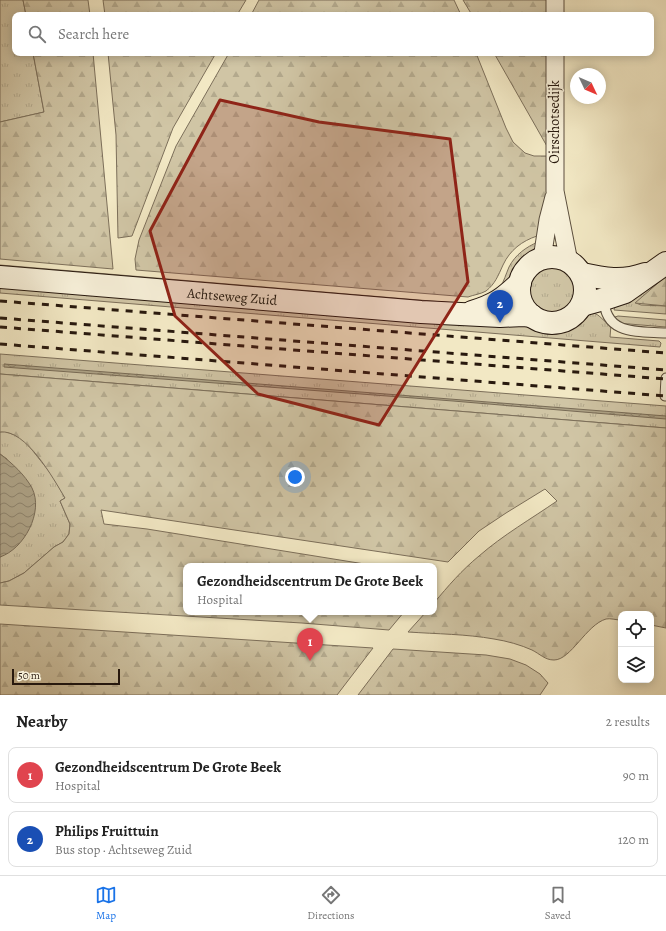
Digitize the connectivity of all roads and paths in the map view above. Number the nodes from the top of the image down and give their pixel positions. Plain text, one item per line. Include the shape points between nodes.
1 (555, 0) edge
2 (555, 12) edge
3 (555, 56) edge
4 (555, 191) junction
5 (542, 259) junction
6 (662, 267) edge
7 (575, 268) junction
8 (0, 276) edge
9 (520, 283) junction
10 (604, 299) junction
11 (582, 305) junction
12 (465, 315) junction
13 (532, 316) junction
14 (666, 333) edge
15 (666, 378) edge
16 (665, 396) dead end

1 - 2 street
3 - 4 street, Oirschotsedijk
4 - 5 street, Oirschotsedijk
4 - 7 street, Oirschotsedijk
5 - 7 street via 556,257
5 - 9 street via 528,268
6 - 7 street via 634,278 606,279
6 - 10 street via 625,292
7 - 11 street via 585,284
8 - 12 street, Achtseweg Zuid
9 - 12 street, Achtseweg Zuid via 506,297 489,307
9 - 13 street via 521,301
10 - 11 street
10 - 14 lane via 607,315 618,327
11 - 13 street via 577,313 560,322 550,323
12 - 13 street, Achtseweg Zuid
15 - 16 lane

